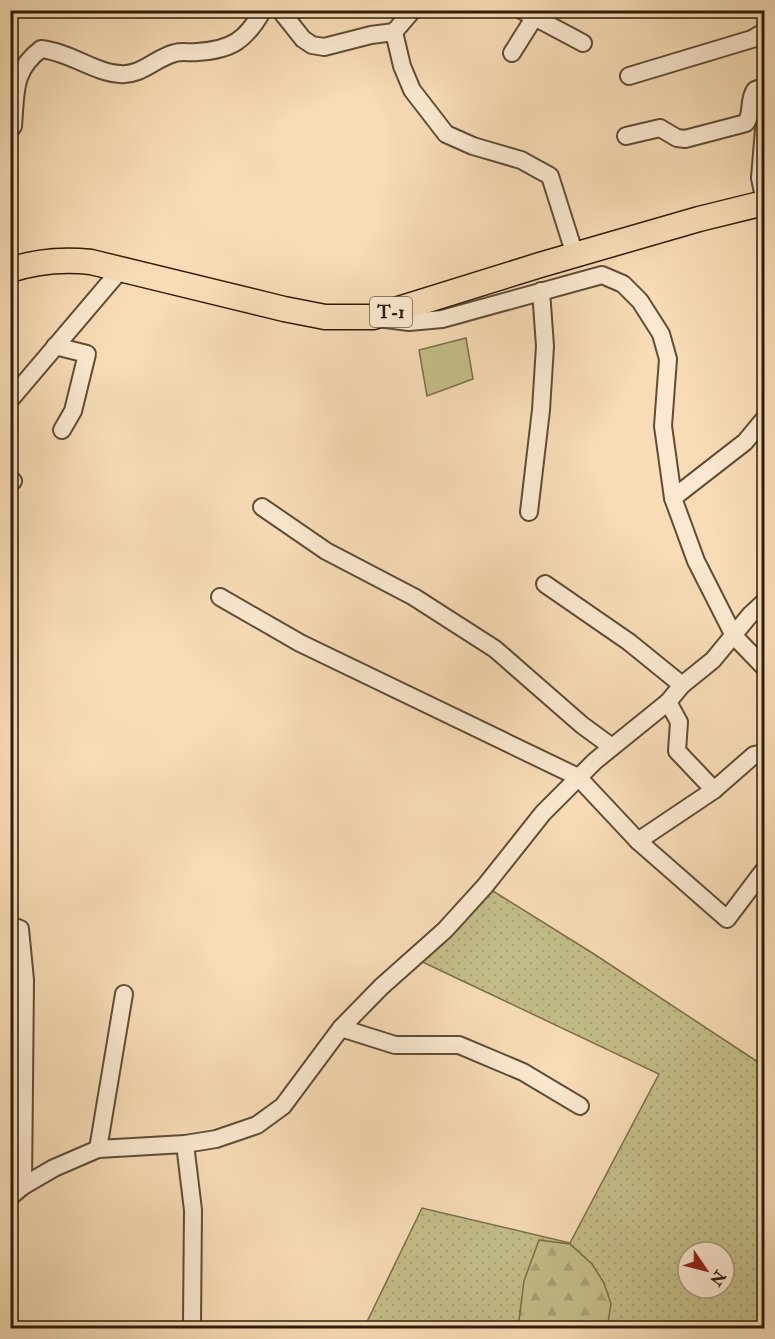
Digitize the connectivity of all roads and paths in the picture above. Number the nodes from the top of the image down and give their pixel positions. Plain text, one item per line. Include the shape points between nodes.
1 (263, 10) edge
2 (279, 10) edge
3 (413, 10) edge
4 (528, 14) edge
5 (394, 32) junction
6 (765, 32) edge
7 (583, 43) dead end
8 (512, 53) dead end
9 (629, 76) dead end
10 (765, 87) edge
11 (765, 129) edge
12 (10, 130) edge
13 (626, 136) dead end
14 (765, 197) edge
15 (765, 203) edge
16 (575, 255) junction
17 (122, 268) junction
18 (10, 270) edge
19 (541, 291) junction
20 (373, 317) junction
21 (55, 346) junction
22 (10, 400) edge
23 (765, 419) edge
24 (62, 430) dead end
25 (673, 498) junction
26 (262, 507) dead end
27 (530, 512) dead end
28 (545, 584) dead end
29 (220, 597) dead end
30 (765, 602) edge
31 (734, 636) junction
32 (765, 667) edge
33 (682, 685) junction
34 (668, 702) junction
35 (612, 747) junction
36 (765, 753) edge
37 (578, 777) junction
38 (714, 790) junction
39 (638, 841) junction
40 (765, 870) edge
41 (10, 925) edge
42 (18, 978) edge
43 (124, 994) dead end
44 (340, 1028) junction
45 (580, 1106) dead end
46 (185, 1144) junction
47 (98, 1149) junction
48 (23, 1185) junction
49 (10, 1197) edge
50 (194, 1327) edge

1 - 12 street via 240,41 216,51 177,52 136,73 118,74 57,51 41,49 27,60 17,81
2 - 5 street via 312,45 324,47
3 - 5 street
4 - 7 street
4 - 8 street
5 - 16 street via 412,90 446,134 521,160 550,176
6 - 9 street
10 - 13 street via 755,90 750,97 750,117 746,123 685,139 660,128
11 - 14 street via 760,178
15 - 16 highway, T-1
16 - 20 highway, T-1
17 - 18 highway, T-1 via 68,260
17 - 20 highway, T-1 via 284,309 325,316
17 - 21 street
19 - 20 street via 442,319 410,322
19 - 25 street via 602,275 623,284 640,301 661,334 668,359 663,426
19 - 27 street via 545,346
21 - 22 street
21 - 24 street via 87,354 73,411
23 - 25 street via 745,442
25 - 31 street via 696,561
26 - 35 street via 326,551 414,597 495,649
28 - 33 street via 629,642
29 - 37 street via 300,644
30 - 31 street
31 - 32 street
31 - 33 street via 713,660
33 - 34 street
34 - 35 street
34 - 38 street via 679,722 676,751
35 - 37 street
36 - 38 street via 754,755
37 - 39 street
37 - 44 street via 445,930
38 - 39 street
39 - 40 street via 727,919
41 - 42 street via 20,929
42 - 48 street
43 - 47 street
44 - 45 street via 395,1045 459,1045 523,1072
44 - 46 street via 283,1106 257,1125 216,1139
46 - 47 street
46 - 50 street via 193,1210
47 - 48 street
48 - 49 street

